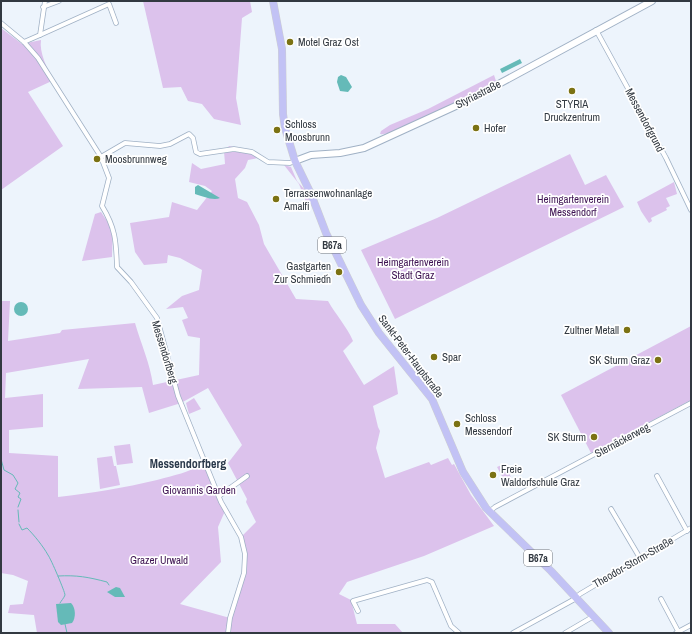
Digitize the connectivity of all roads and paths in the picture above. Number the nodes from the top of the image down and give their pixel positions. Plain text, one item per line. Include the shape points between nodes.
1 (44, 1) edge
2 (59, 1) edge
3 (273, 1) edge
4 (652, 1) edge
5 (43, 7) junction
6 (1, 22) edge
7 (116, 23) dead end
8 (596, 30) junction
9 (40, 35) junction
10 (24, 42) junction
11 (101, 157) junction
12 (295, 161) junction
13 (691, 210) edge
14 (691, 403) edge
15 (247, 476) dead end
16 (657, 476) dead end
17 (219, 496) junction
18 (612, 509) dead end
19 (489, 512) junction
20 (691, 528) edge
21 (686, 531) junction
22 (640, 558) junction
23 (576, 597) junction
24 (661, 599) dead end
25 (358, 611) dead end
26 (594, 616) junction
27 (691, 625) edge
28 (677, 632) edge
29 (228, 633) edge
30 (459, 633) edge
31 (513, 633) edge
32 (566, 633) edge
33 (609, 633) edge

1 - 5 street
2 - 5 street
3 - 12 main road, Sankt-Peter-Hauptstraße / B67a via 282,54 283,114
4 - 8 street, Styriastraße
5 - 9 street
6 - 10 street, Messendorfberg
7 - 9 street via 109,4
8 - 12 street, Styriastraße via 471,99 364,148 311,155
8 - 13 street, Messendorfgrund via 666,158
9 - 10 street
10 - 11 street, Messendorfberg via 38,58
11 - 12 street via 125,143 160,146 189,134 193,138 196,152 200,154 234,149 252,152 268,162
11 - 17 street, Messendorfberg via 109,178 102,206 112,222 117,268 131,282 157,318 178,396
12 - 19 main road, Sankt-Peter-Hauptstraße / B67a via 361,305 379,333 432,399 462,472
14 - 19 street, Sternäckerweg
15 - 17 street
16 - 21 street
17 - 29 street, Messendorfberg via 241,537 245,554 244,573
18 - 22 street
19 - 23 main road, Sankt-Peter-Hauptstraße / B67a
20 - 21 street, Theodor-Storm-Straße
21 - 22 street, Theodor-Storm-Straße
22 - 23 street, Theodor-Storm-Straße
23 - 26 main road, Sankt-Peter-Hauptstraße / B67a
23 - 31 street
24 - 28 street
25 - 30 street via 353,601 427,580 432,582 451,626
26 - 32 street
26 - 33 main road, Sankt-Peter-Hauptstraße / B67a
27 - 28 street

